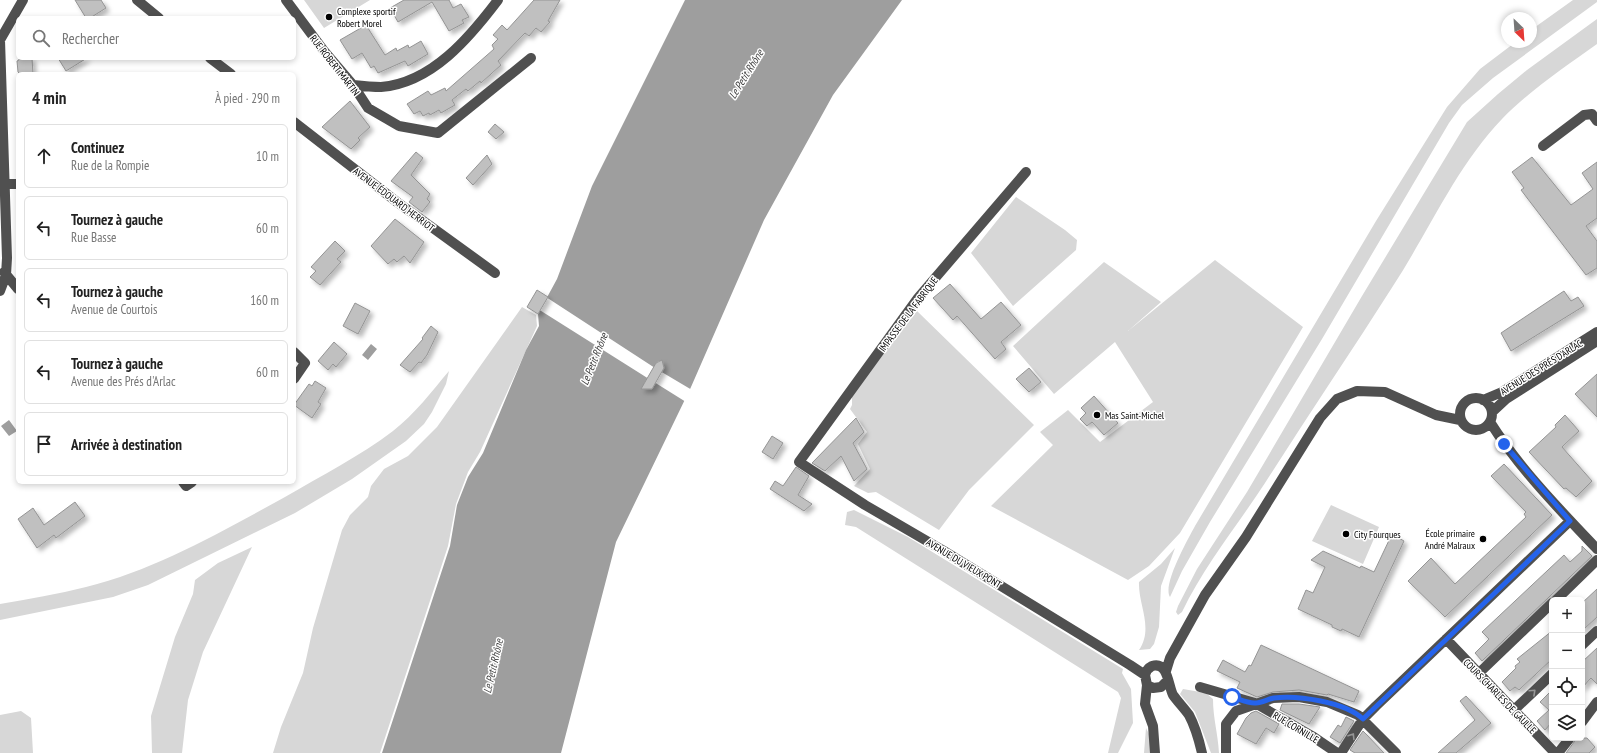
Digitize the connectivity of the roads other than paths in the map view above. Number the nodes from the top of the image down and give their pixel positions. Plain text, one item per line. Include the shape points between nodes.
1 (23, 0) edge
2 (137, 0) edge
3 (286, 0) edge
4 (498, 0) edge
5 (157, 16) edge
6 (531, 58) dead end
7 (213, 60) edge
8 (228, 72) edge
9 (353, 85) junction
10 (1, 116) edge
11 (1597, 121) edge
12 (296, 123) edge
13 (1543, 146) dead end
14 (1026, 172) dead end
15 (5, 184) junction
16 (16, 184) edge
17 (3, 272) edge
18 (495, 273) dead end
19 (16, 287) edge
20 (0, 291) edge
21 (1597, 332) edge
22 (1597, 341) edge
23 (296, 354) edge
24 (296, 377) edge
25 (1483, 400) junction
26 (1460, 409) junction
27 (1436, 415) junction
28 (1460, 420) junction
29 (1489, 421) junction
30 (799, 462) joint
31 (1570, 521) junction
32 (1597, 549) edge
33 (1597, 560) edge
34 (1559, 597) edge
35 (1549, 606) edge
36 (1597, 631) edge
37 (1446, 639) junction
38 (1585, 642) edge
39 (1479, 674) junction
40 (1549, 677) edge
41 (1156, 678) junction
42 (1200, 687) dead end
43 (1597, 702) edge
44 (1255, 704) junction
45 (1514, 710) junction
46 (1585, 718) edge
47 (1363, 719) junction
48 (1567, 741) edge
49 (1155, 753) edge
50 (1202, 753) edge
51 (1226, 753) edge
52 (1337, 753) edge
53 (1341, 753) edge
54 (1396, 753) edge
55 (1556, 753) edge

1 - 10 street via 0,40
2 - 5 street
3 - 9 street, RUE ROBERT MARTIN
4 - 9 street via 481,23 448,56 429,69 400,83 381,87
6 - 9 street, RUE ROBERT MARTIN via 438,133 405,128 387,121 368,108
7 - 8 street
10 - 15 street
11 - 13 street via 1592,114 1584,115
12 - 18 street, AVENUE ÉDOUARD HERRIOT via 397,202
14 - 30 street, IMPASSE DE LA FABRIQUE via 918,298
15 - 16 street
15 - 17 street
17 - 19 street
17 - 20 street
21 - 25 street, AVENUE DES PRÉS D'ARLAC via 1502,392
22 - 29 street, AVENUE DES PRÉS D'ARLAC via 1506,399
23 - 24 street via 305,363
25 - 26 street, AVENUE DES PRÉS D'ARLAC via 1467,400
25 - 29 street via 1487,403
26 - 27 street
26 - 28 street
27 - 28 street
27 - 41 street via 1385,392 1357,391 1337,399 1320,418 1246,537 1205,595
28 - 29 street via 1473,431
29 - 31 street via 1504,444
30 - 41 street, AVENUE DU VIEUX PONT via 865,505 1130,665
31 - 32 street
31 - 37 street
33 - 34 street
35 - 39 street
36 - 38 street
37 - 39 street, COURS CHARLES DE GAULLE
37 - 47 street
39 - 45 street, COURS CHARLES DE GAULLE
45 -> 40 street
41 - 49 street via 1145,704 1154,726
41 - 50 street, AVENUE DU VIEUX PONT via 1173,694 1188,714
42 - 44 street, RUE CORNILLE
43 - 46 street
44 - 47 street via 1273,698 1299,697 1326,702
44 - 51 street via 1236,711 1226,724
44 - 52 street, RUE CORNILLE
45 - 55 street, COURS CHARLES DE GAULLE
53 -> 47 street
47 - 54 street
48 - 55 street

